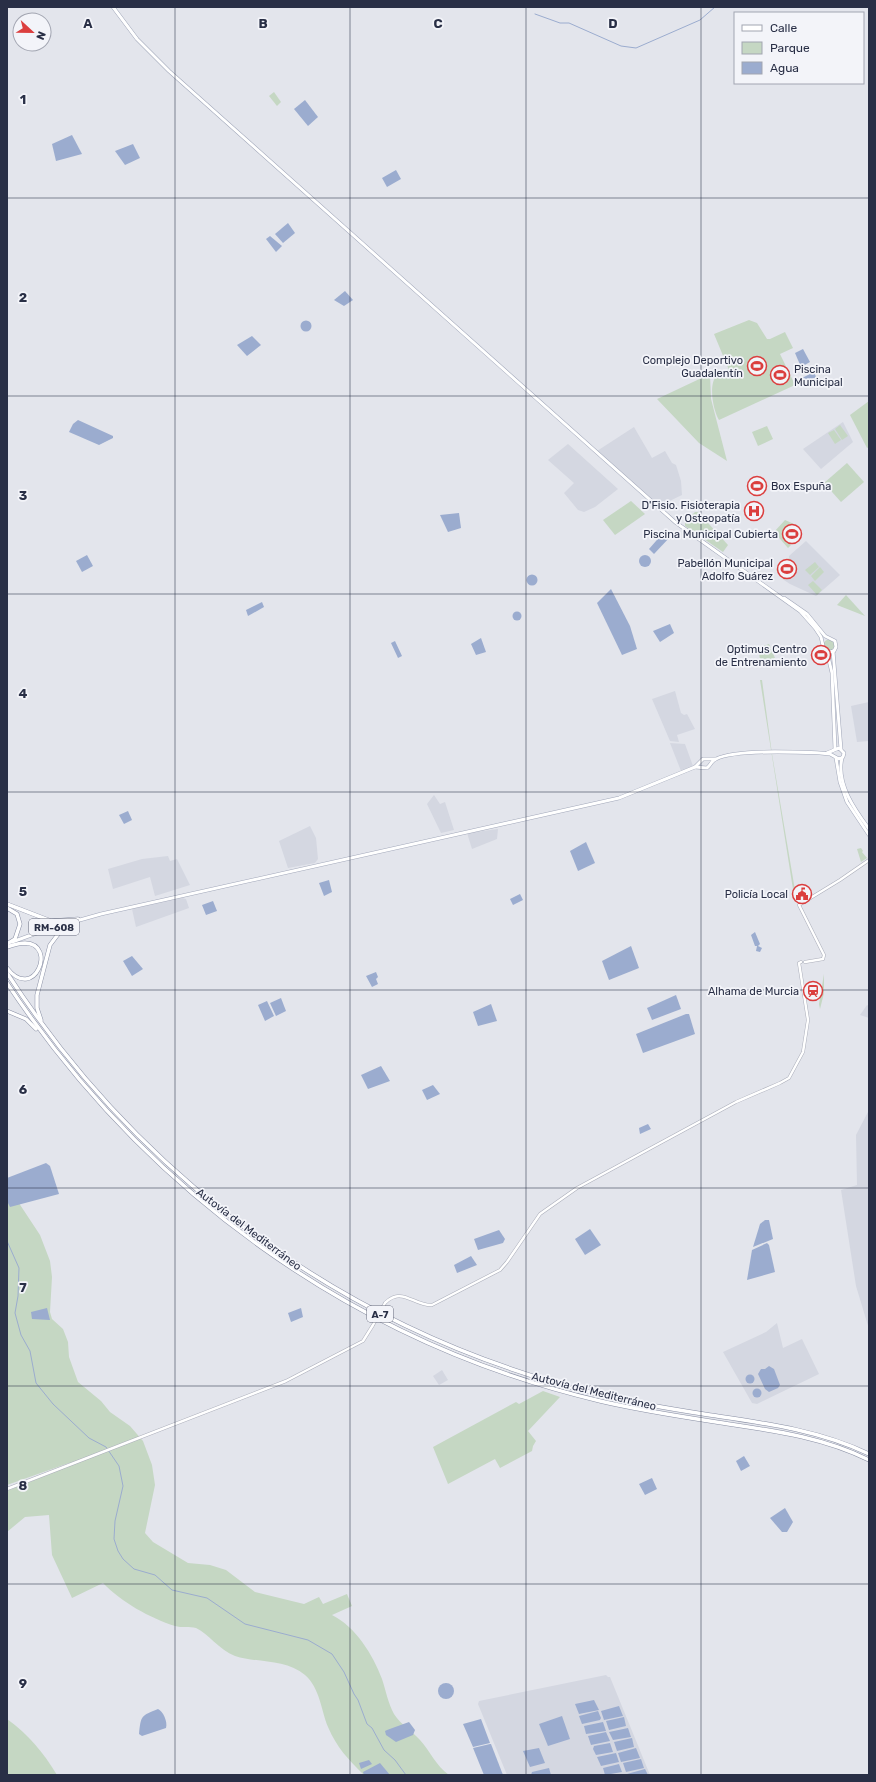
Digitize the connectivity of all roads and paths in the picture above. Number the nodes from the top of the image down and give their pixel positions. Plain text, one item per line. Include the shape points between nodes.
1 (113, 7) edge
2 (784, 598) junction
3 (829, 638) junction
4 (823, 644) junction
5 (833, 651) junction
6 (827, 652) junction
7 (841, 749) junction
8 (835, 750) junction
9 (827, 753) junction
10 (835, 757) junction
11 (842, 758) junction
12 (708, 759) junction
13 (715, 759) junction
14 (700, 762) junction
15 (710, 763) junction
16 (695, 767) junction
17 (702, 767) junction
18 (869, 829) edge
19 (869, 835) edge
20 (869, 860) edge
21 (7, 904) edge
22 (7, 908) edge
23 (79, 920) junction
24 (7, 946) edge
25 (801, 962) dead end
26 (805, 962) dead end
27 (7, 969) edge
28 (7, 973) edge
29 (7, 983) edge
30 (7, 1011) edge
31 (41, 1020) junction
32 (42, 1034) junction
33 (88, 1081) junction
34 (869, 1454) edge
35 (869, 1460) edge
36 (7, 1489) edge

1 - 2 main road via 137,39 158,61 682,528
2 - 3 main road via 807,614
2 - 4 main road via 811,622
3 - 4 main road
3 - 5 main road via 836,643
4 - 6 main road
5 - 6 main road
5 - 7 main road
6 - 8 main road via 832,673
7 - 8 main road
7 - 11 main road via 844,753
8 - 9 main road
8 - 10 main road
9 - 10 main road
9 - 13 main road via 766,752
10 - 11 main road
10 - 19 main road via 847,802
11 - 18 main road via 846,793
12 - 13 main road
12 - 14 main road
12 - 15 main road
13 - 15 main road
14 - 16 main road
14 - 17 main road
15 - 17 main road via 707,768
16 - 17 main road
16 - 23 main road via 620,798
20 - 26 main road via 799,905 823,951 824,958
21 - 23 highway via 51,921
22 - 24 highway via 17,914 20,924 16,938
23 - 24 main road
23 - 31 highway via 62,929 52,940 48,950 37,995 37,1008
24 - 27 highway via 31,944 40,952 42,961 38,972 26,979 16,977
25 - 36 main road, bridge via 799,969 808,1019 804,1048 798,1063 786,1080 736,1102 607,1171 548,1207 532,1224 507,1262 492,1275 432,1305 402,1296 393,1297 385,1303 363,1341 286,1381
27 - 31 highway
28 - 33 highway, Autovía del Mediterráneo / A-7 via 47,1032
29 - 32 highway, Autovía del Mediterráneo / A-7
30 - 32 highway via 26,1019
31 - 33 highway
32 - 35 highway, Autovía del Mediterráneo / A-7 via 113,1119 188,1190 281,1262 371,1315 460,1356 553,1389 638,1409 796,1435 844,1449
33 - 34 highway, Autovía del Mediterráneo / A-7 via 127,1125 168,1165 250,1233 320,1280 374,1311 424,1335 492,1363 558,1384 662,1408 796,1429 838,1441

